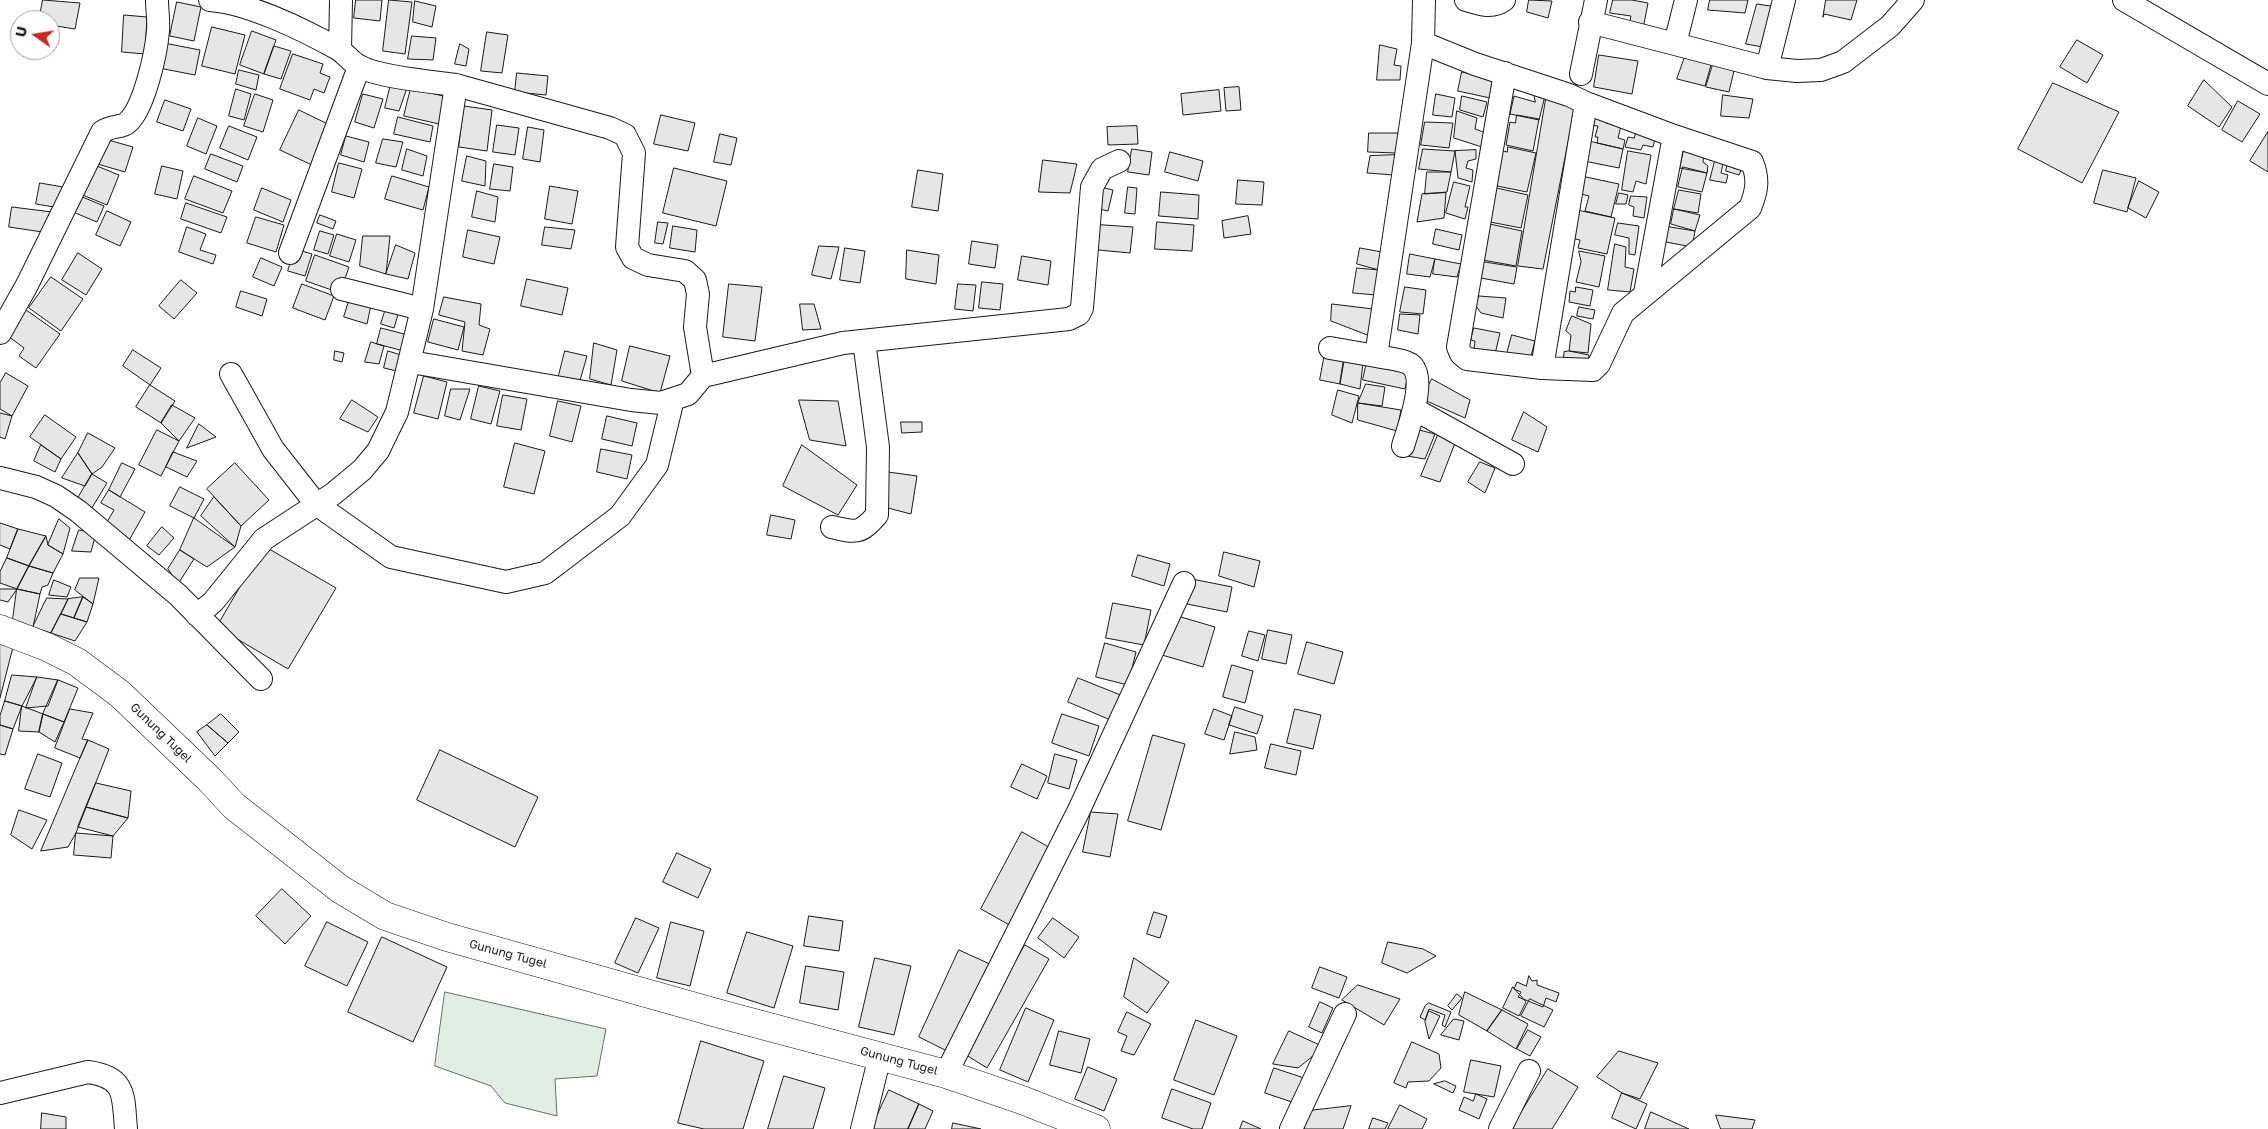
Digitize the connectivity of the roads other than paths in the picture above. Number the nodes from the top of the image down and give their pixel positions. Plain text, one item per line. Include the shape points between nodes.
1 (157, 0) edge
2 (210, 0) edge
3 (340, 0) edge
4 (1424, 0) edge
5 (1466, 0) edge
6 (1504, 0) edge
7 (1596, 0) edge
8 (1686, 0) edge
9 (1784, 0) edge
10 (1913, 0) edge
11 (2124, 0) edge
12 (1590, 22) junction
13 (1423, 43) junction
14 (1674, 44) junction
15 (340, 50) junction
16 (360, 67) junction
17 (1767, 68) junction
18 (1505, 73) junction
19 (1580, 74) dead end
20 (2268, 84) edge
21 (456, 85) junction
22 (1586, 103) junction
23 (1674, 136) junction
24 (1119, 161) dead end
25 (290, 253) dead end
26 (342, 289) dead end
27 (1645, 294) junction
28 (422, 309) junction
29 (0, 333) edge
30 (864, 341) junction
31 (1330, 348) dead end
32 (1376, 356) junction
33 (411, 362) junction
34 (1542, 368) junction
35 (231, 374) dead end
36 (703, 376) junction
37 (673, 399) junction
38 (1414, 409) junction
39 (1403, 446) dead end
40 (1513, 464) dead end
41 (0, 478) edge
42 (316, 504) junction
43 (832, 527) dead end
44 (1184, 583) dead end
45 (197, 615) junction
46 (0, 630) edge
47 (261, 679) dead end
48 (1346, 1014) dead end
49 (880, 1056) junction
50 (1529, 1071) dead end
51 (946, 1074) junction
52 (0, 1093) edge
53 (126, 1129) edge
54 (862, 1129) edge
55 (1096, 1129) edge
56 (1291, 1129) edge
57 (1500, 1129) edge

1 - 29 street via 158,32 145,93 129,122 110,126 102,132
2 - 15 street via 225,1 254,11
3 - 15 street
4 - 13 street
5 - 6 street via 1490,6
7 - 12 street
8 - 14 street
9 - 17 street
10 - 17 street via 1890,26 1843,62 1821,70
11 - 20 street
12 - 14 street
12 - 19 street
13 - 18 street
13 - 32 street
14 - 17 street
15 - 16 street
16 - 21 street via 394,76
16 - 25 street
18 - 22 street
18 - 34 street via 1458,346 1466,359
21 - 28 street
21 - 36 street via 625,135 634,152 627,247 633,258 648,265 685,271 695,280 698,294 695,327
22 - 23 street
22 - 34 street
23 - 27 street
23 - 27 street via 1752,162 1758,176 1756,192 1750,208 1741,218
24 - 30 street via 1102,169 1092,187 1082,308 1075,317
26 - 28 street
27 - 34 street via 1623,313 1600,364 1593,370
28 - 33 street
30 - 36 street via 843,343
30 - 43 street via 878,447 877,515 865,528 852,532
31 - 32 street
32 - 38 street via 1409,364 1416,371 1418,382
33 - 37 street via 631,400 661,403
33 - 42 street via 397,412 378,451 346,483
35 - 42 street via 273,449
36 - 37 street via 688,394
37 - 42 street via 657,465 620,516 545,573 506,582 391,557
38 - 39 street
38 - 40 street
41 - 45 street via 56,496 112,538
42 - 45 street via 264,539 213,602
44 - 51 street via 1078,812
45 - 47 street
46 - 49 main road, Gunung Tugel via 78,662 120,694 234,806 340,889 385,916 447,937
48 - 56 street
49 - 51 main road, Gunung Tugel
49 - 54 street
50 - 57 street
51 - 55 main road, Gunung Tugel
52 - 53 street via 88,1072 101,1074 112,1078 121,1087

